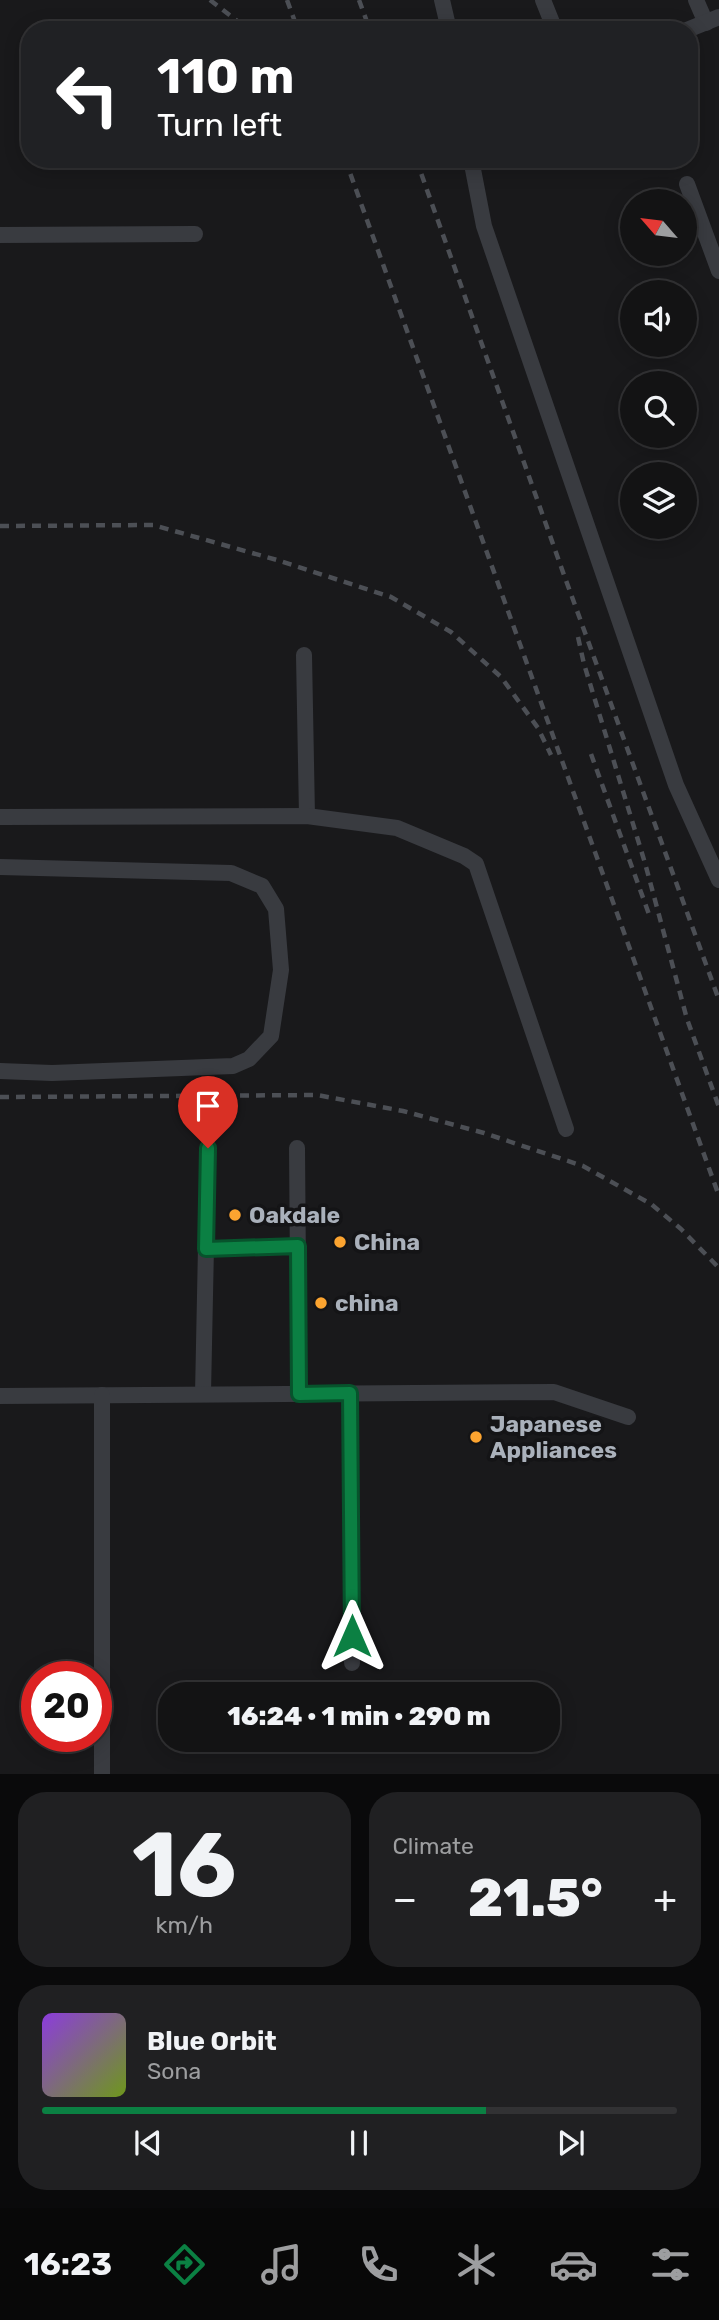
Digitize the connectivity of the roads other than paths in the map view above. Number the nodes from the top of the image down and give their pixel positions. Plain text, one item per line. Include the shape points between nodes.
1 (442, 0) edge
2 (543, 0) edge
3 (696, 0) edge
4 (712, 20) edge
5 (447, 21) edge
6 (551, 21) edge
7 (473, 168) edge
8 (687, 184) dead end
9 (195, 234) dead end
10 (0, 235) edge
11 (719, 271) edge
12 (304, 655) dead end
13 (307, 816) junction
14 (0, 817) edge
15 (0, 867) edge
16 (719, 880) edge
17 (0, 1071) edge
18 (566, 1129) dead end
19 (208, 1148) dead end
20 (297, 1148) dead end
21 (298, 1246) junction
22 (206, 1249) junction
23 (350, 1393) junction
24 (203, 1394) junction
25 (299, 1394) junction
26 (102, 1395) junction
27 (0, 1396) edge
28 (628, 1417) dead end
29 (352, 1663) dead end
30 (102, 1774) edge

1 - 5 street
2 - 6 street
3 - 4 street
7 - 16 street via 484,226 676,785
8 - 11 street
9 - 10 street
12 - 13 street
13 - 14 street
13 - 18 street via 397,828 476,864
15 - 17 street via 231,873 262,886 276,909 281,970 271,1035 249,1059 233,1066
19 - 22 street
20 - 21 street
21 - 22 street
21 - 25 street
22 - 24 street
23 - 25 street
23 - 28 street via 554,1392
23 - 29 street
24 - 25 street
24 - 26 street
26 - 27 street
26 - 30 street

